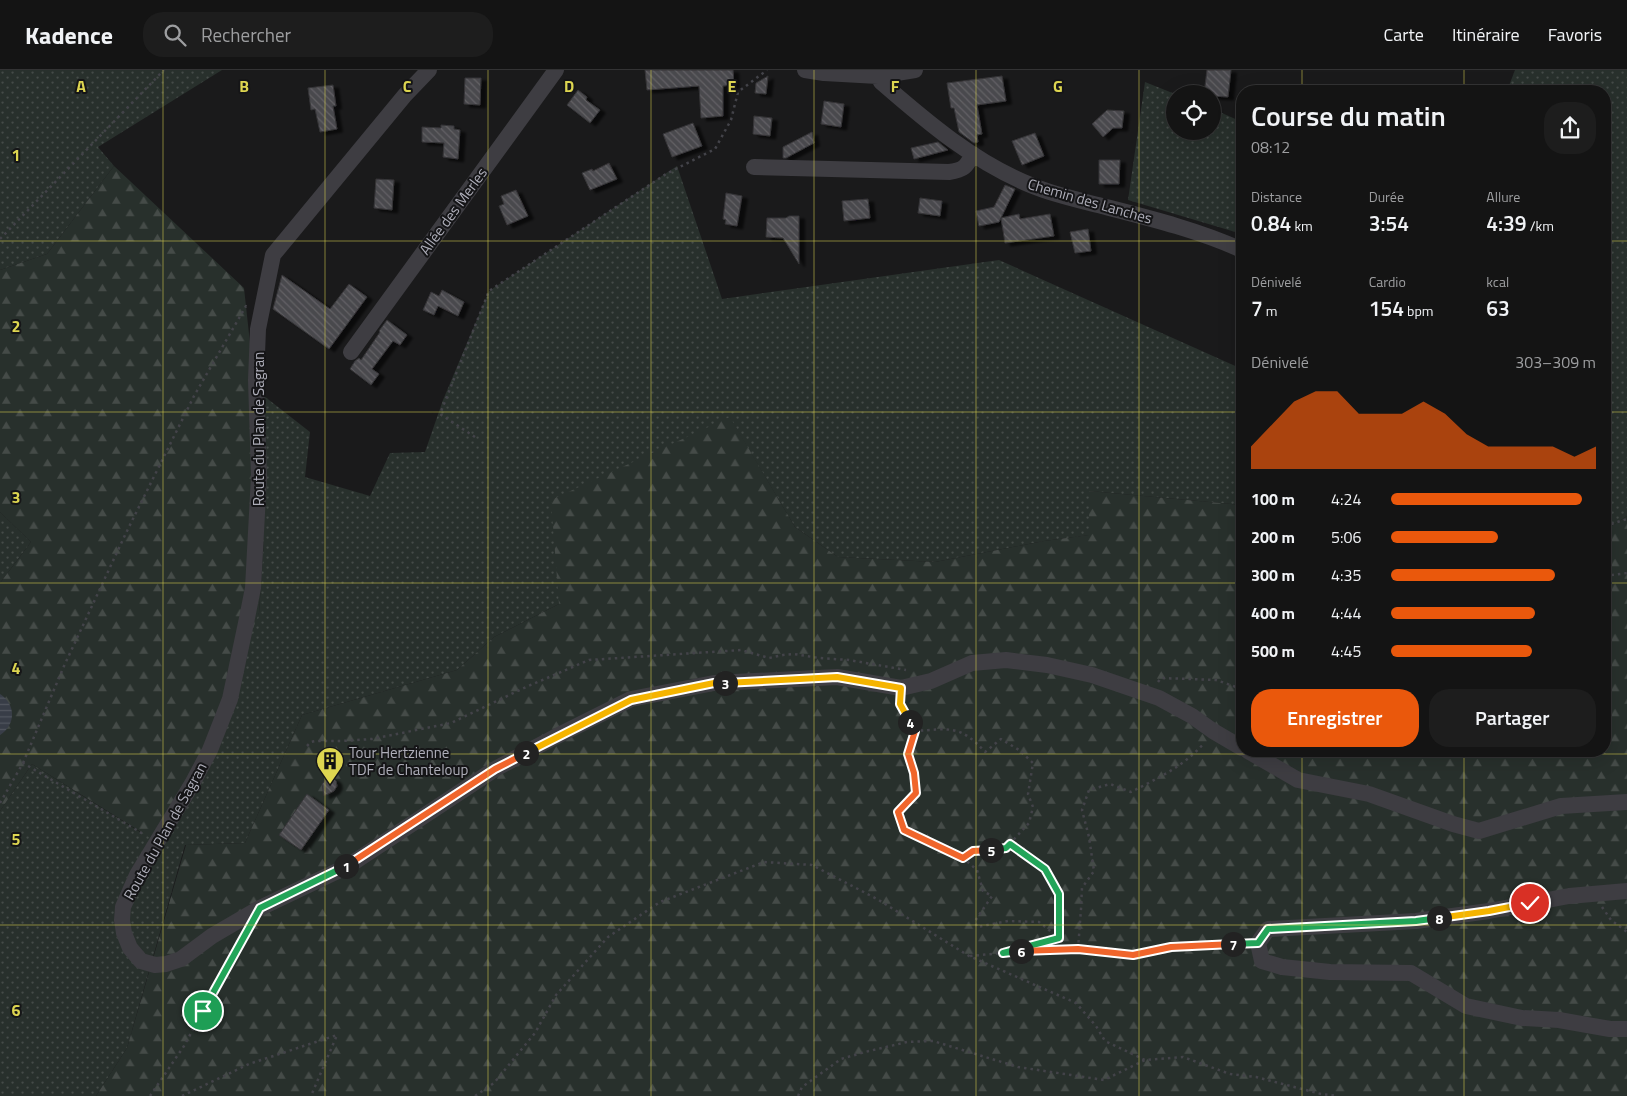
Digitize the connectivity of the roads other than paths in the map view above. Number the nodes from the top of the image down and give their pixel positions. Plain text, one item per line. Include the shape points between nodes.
1 (429, 70) edge
2 (556, 70) edge
3 (805, 70) edge
4 (915, 70) edge
5 (878, 76) junction
6 (973, 154) junction
7 (754, 167) dead end
8 (1236, 247) edge
9 (352, 352) dead end
10 (1236, 744) edge
11 (1258, 757) edge
12 (1627, 802) edge
13 (1627, 891) edge
14 (1627, 1030) edge

1 - 10 street, Route du Plan de Sagran via 273,255 258,329 259,476 253,588 230,699 210,750 137,875 123,907 124,933 140,961 155,965 181,959 212,936 260,908 348,866 495,769 631,700 714,683 837,677 901,688 931,681 972,663 1006,660 1092,675 1151,695
2 - 9 street, Allée des Merles
3 - 5 street
4 - 5 street
5 - 6 street, Chemin des Lanches via 924,119
6 - 7 street via 967,166 949,172
6 - 8 street, Chemin des Lanches via 1001,172 1034,187 1141,216
11 - 12 street via 1298,780 1369,794 1479,830 1560,806
13 - 14 street via 1570,896 1416,921 1268,929 1258,943 1262,961 1282,967 1411,974 1466,1006 1522,1018

